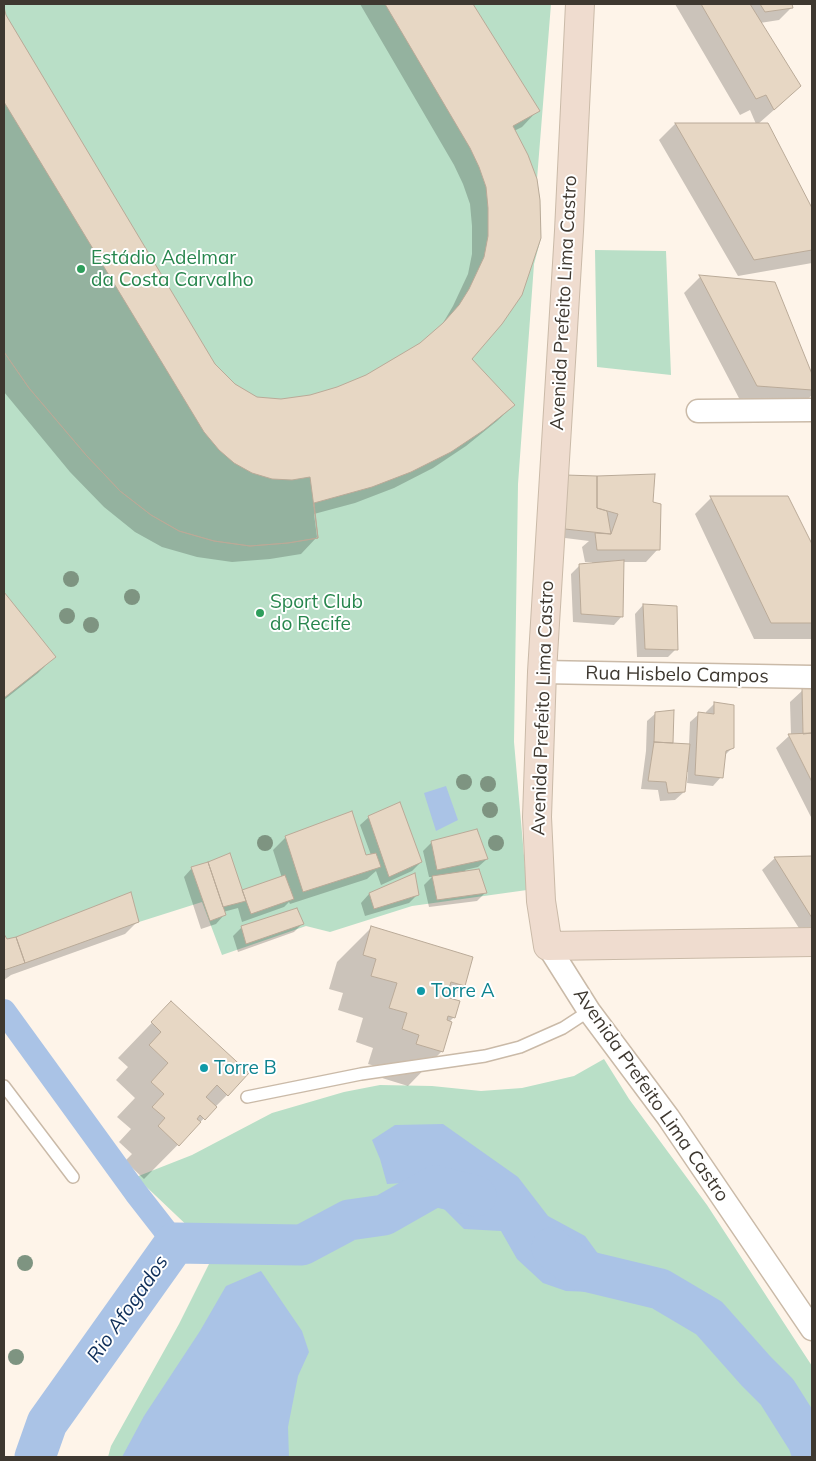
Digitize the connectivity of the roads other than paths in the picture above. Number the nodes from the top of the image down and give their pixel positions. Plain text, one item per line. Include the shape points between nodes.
1 (580, 4) edge
2 (812, 410) edge
3 (698, 411) dead end
4 (542, 672) junction
5 (812, 677) edge
6 (812, 942) edge
7 (548, 946) junction
8 (589, 1010) junction
9 (4, 1086) edge
10 (247, 1097) dead end
11 (73, 1177) dead end
12 (812, 1329) edge

1 - 4 street, Avenida Prefeito Lima Castro
2 - 3 street
4 - 5 street, Rua Hisbelo Campos
4 - 7 street, Avenida Prefeito Lima Castro via 537,817 541,901
6 - 7 street
7 - 8 street, Avenida Prefeito Lima Castro
8 - 10 lane via 563,1028 520,1048
8 - 12 street, Avenida Prefeito Lima Castro via 668,1117
9 - 11 lane

